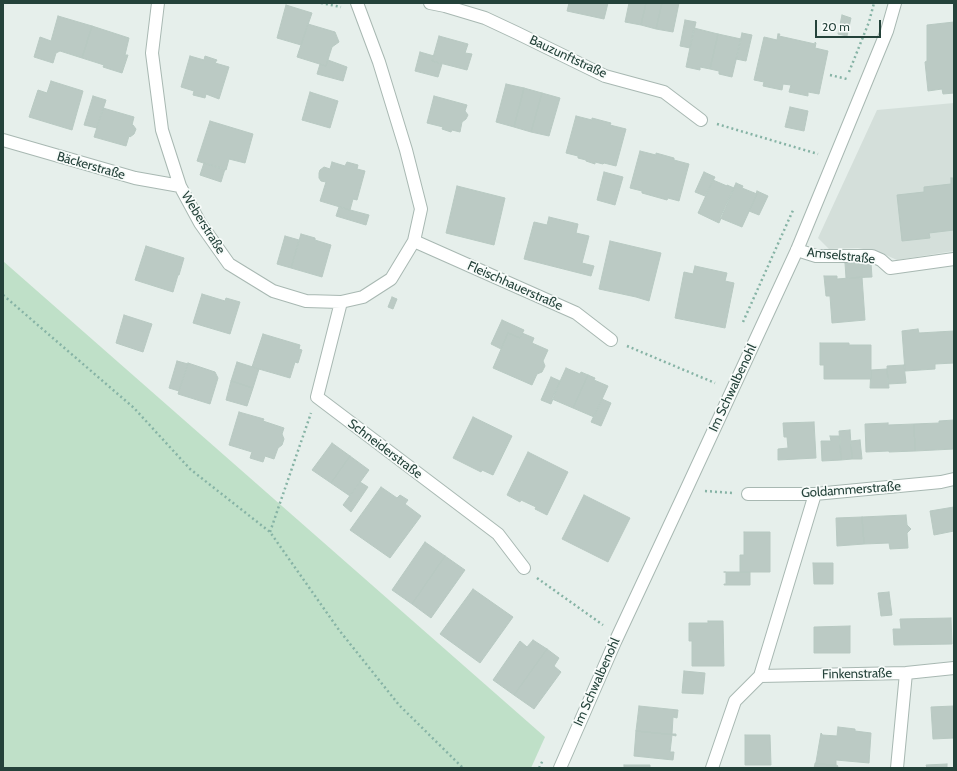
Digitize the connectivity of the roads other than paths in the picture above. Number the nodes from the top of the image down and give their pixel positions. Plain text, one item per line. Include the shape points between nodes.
1 (158, 3) edge
2 (357, 3) edge
3 (430, 3) edge
4 (895, 3) edge
5 (701, 120) road end
6 (3, 140) edge
7 (180, 186) junction
8 (414, 241) junction
9 (797, 250) junction
10 (954, 259) edge
11 (341, 302) junction
12 (611, 340) road end
13 (954, 479) edge
14 (748, 494) road end
15 (814, 494) junction
16 (524, 568) road end
17 (954, 668) edge
18 (906, 673) junction
19 (760, 676) junction
20 (560, 768) edge
21 (712, 768) edge
22 (897, 768) edge

1 - 7 street, Weberstraße via 152,53 162,130
2 - 8 street, Weberstraße via 379,62 421,209
3 - 5 street, Bauzunftstraße via 484,18 605,76 664,92
4 - 9 street, Im Schwalbenohl via 887,31
6 - 7 street, Bäckerstraße via 135,178
7 - 11 street, Weberstraße via 200,223 229,264 273,291 306,301
8 - 11 street, Weberstraße via 391,279 363,297
8 - 12 street, Fleischhauerstraße via 576,313
9 - 10 street, Amselstraße via 816,256 872,256 890,268
9 - 20 street, Im Schwalbenohl via 615,642
11 - 16 street, Schneiderstraße via 317,398 498,534
13 - 15 street, Goldammerstraße
14 - 15 street, Goldammerstraße
15 - 19 street
17 - 18 street, Finkenstraße
18 - 19 street, Finkenstraße
18 - 22 street
19 - 21 street via 735,700

